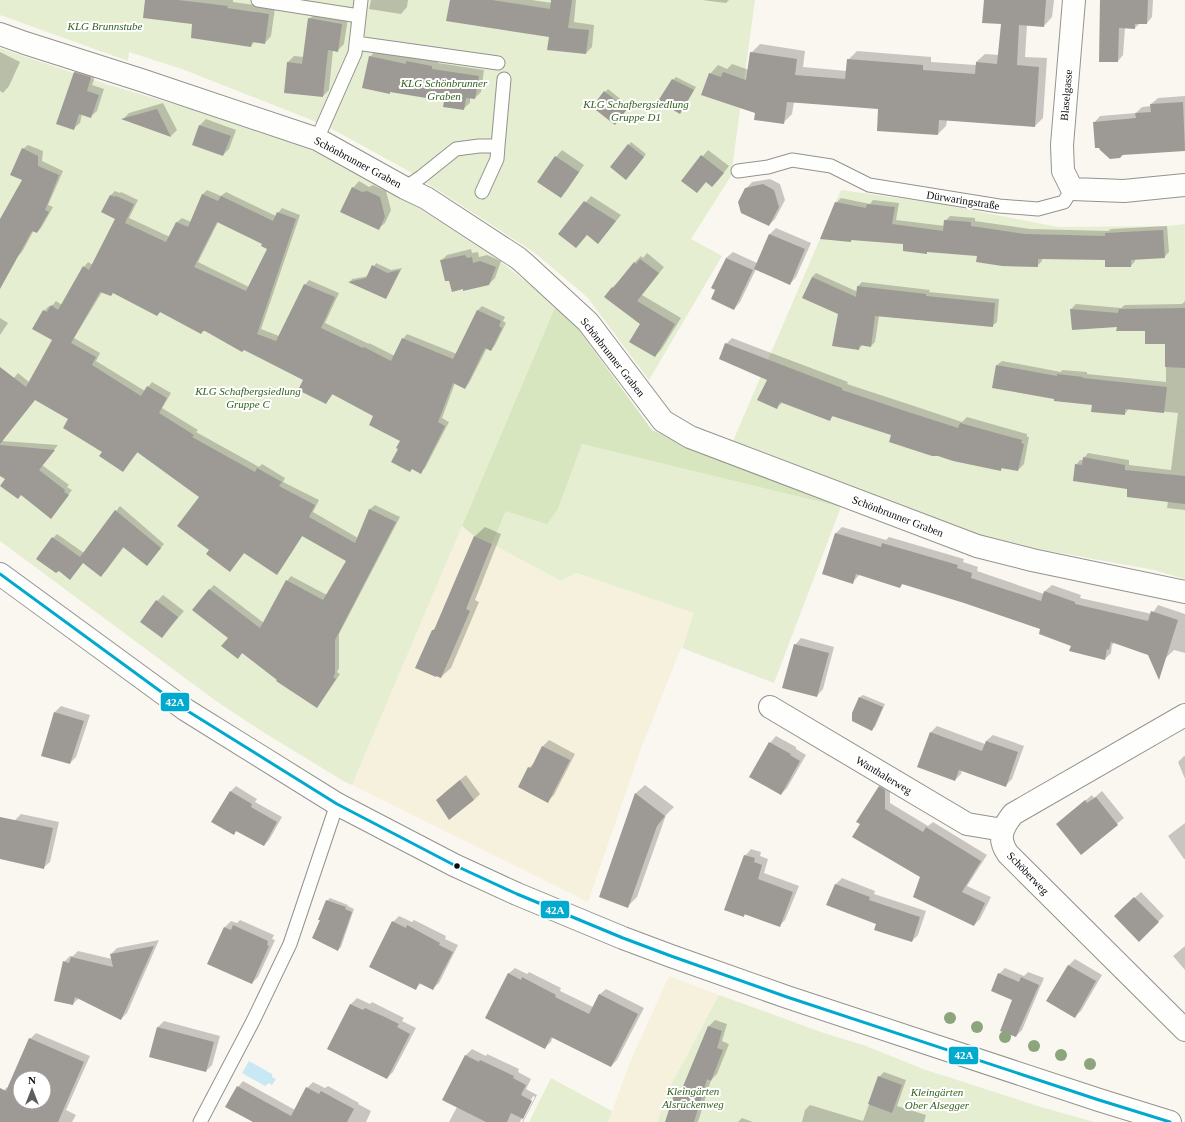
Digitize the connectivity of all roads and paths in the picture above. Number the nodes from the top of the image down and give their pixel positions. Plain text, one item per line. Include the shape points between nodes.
1 (258, 0) edge
2 (361, 0) edge
3 (1074, 0) edge
4 (359, 16) junction
5 (0, 34) edge
6 (356, 43) junction
7 (498, 63) dead end
8 (504, 79) dead end
9 (317, 139) junction
10 (498, 146) junction
11 (738, 171) dead end
12 (1185, 185) edge
13 (405, 188) junction
14 (1072, 189) junction
15 (482, 192) dead end
16 (0, 574) edge
17 (1185, 592) edge
18 (770, 707) dead end
19 (1185, 715) edge
20 (337, 804) junction
21 (1003, 830) junction
22 (1185, 1030) edge
23 (200, 1122) edge
24 (1170, 1122) edge

1 - 4 lane
2 - 4 lane
3 - 14 street, Blaselgasse via 1062,145 1063,171
4 - 6 lane
5 - 9 street, Schönbrunner Graben
6 - 7 lane
6 - 9 lane via 355,53
8 - 10 lane
9 - 13 street, Schönbrunner Graben
10 - 13 lane via 456,149
10 - 15 lane via 497,158
11 - 14 lane, Dürwaringstraße via 768,167 792,160 831,166 869,185 999,206 1038,209 1064,202
12 - 14 street via 1124,191
13 - 17 street, Schönbrunner Graben via 426,198 525,264 588,322 663,421 690,437 977,546
16 - 20 street via 186,710
18 - 21 street, Wanthalerweg via 967,824
19 - 21 street via 1013,814
20 - 23 lane via 290,944
20 - 24 street via 454,865 623,938 787,997
21 - 22 street, Schöberweg via 1001,838 1008,854

